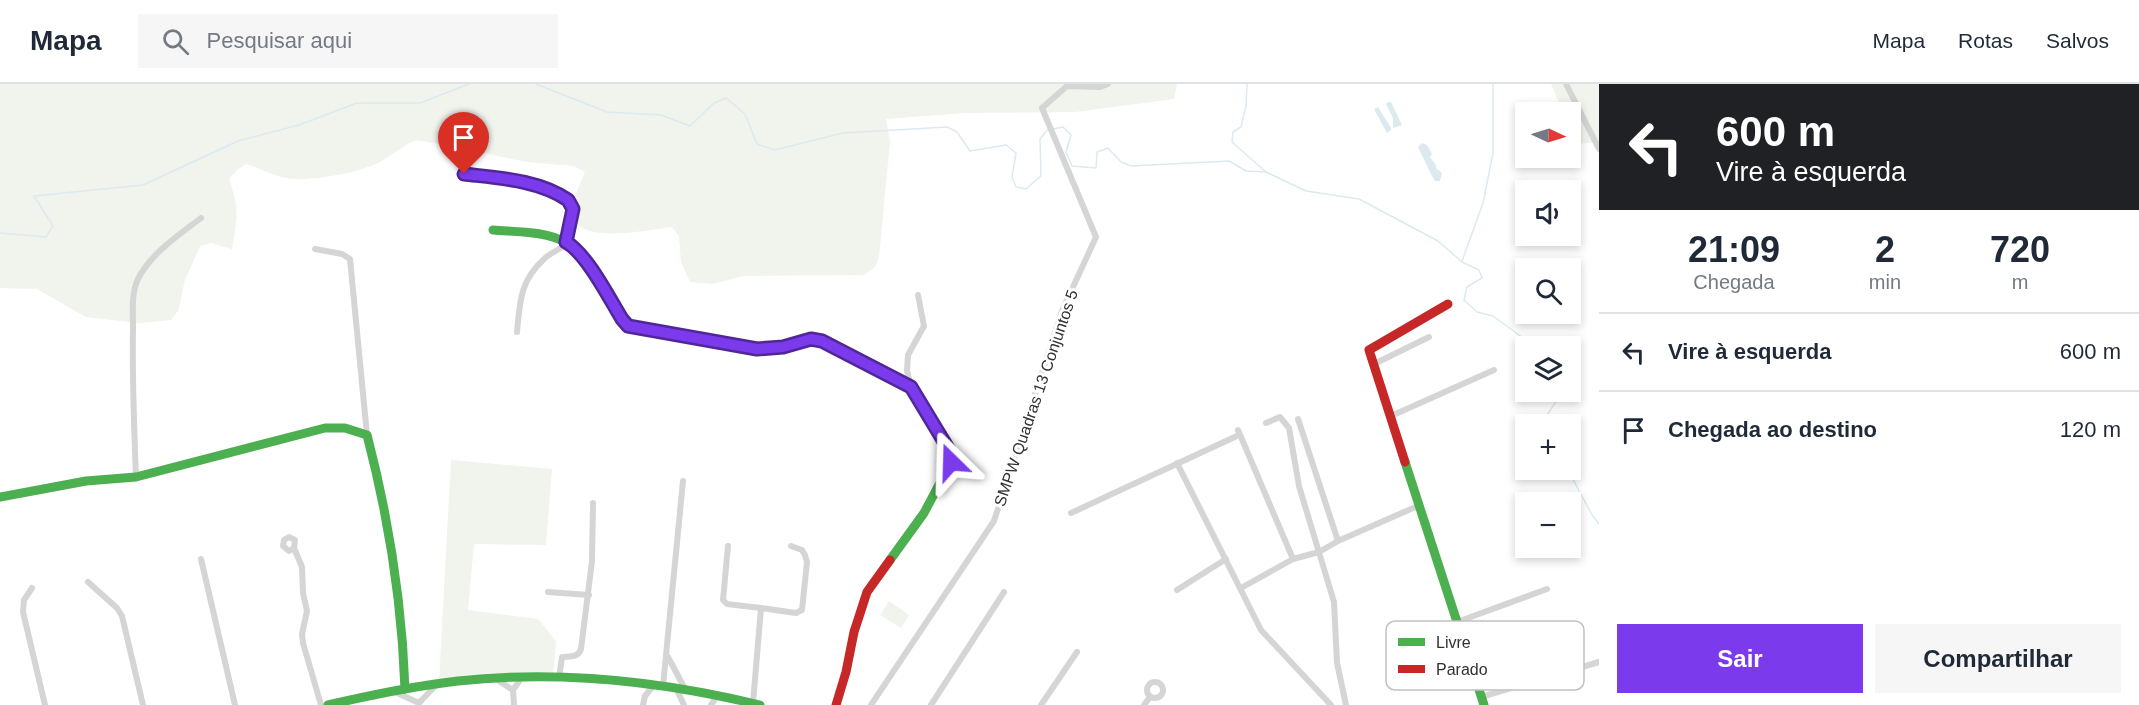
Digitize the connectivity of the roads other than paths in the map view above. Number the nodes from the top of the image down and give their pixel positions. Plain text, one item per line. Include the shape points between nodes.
1 (1108, 84) edge
2 (1566, 84) edge
3 (1599, 149) edge
4 (464, 174) dead end
5 (201, 218) dead end
6 (493, 230) dead end
7 (566, 243) junction
8 (315, 249) dead end
9 (918, 295) dead end
10 (1448, 304) dead end
11 (517, 332) dead end
12 (1429, 337) dead end
13 (1374, 364) junction
14 (1494, 370) dead end
15 (911, 387) junction
16 (1391, 416) junction
17 (1298, 419) dead end
18 (1266, 423) dead end
19 (367, 435) junction
20 (1177, 463) junction
21 (136, 477) junction
22 (683, 481) dead end
23 (0, 497) edge
24 (593, 503) dead end
25 (1420, 504) junction
26 (1071, 513) dead end
27 (1338, 541) junction
28 (728, 546) dead end
29 (791, 546) dead end
30 (294, 548) dead end
31 (1319, 552) junction
32 (201, 559) dead end
33 (1226, 559) junction
34 (1293, 559) junction
35 (88, 582) dead end
36 (32, 588) dead end
37 (1241, 588) junction
38 (1546, 589) dead end
39 (1177, 590) dead end
40 (548, 592) dead end
41 (1004, 592) dead end
42 (589, 595) junction
43 (761, 608) junction
44 (1457, 621) edge
45 (1460, 621) edge
46 (1077, 652) dead end
47 (667, 653) junction
48 (1599, 662) edge
49 (1584, 667) edge
50 (676, 673) junction
51 (522, 677) junction
52 (495, 678) junction
53 (559, 678) junction
54 (661, 680) junction
55 (637, 683) junction
56 (437, 684) junction
57 (680, 688) junction
58 (405, 689) junction
59 (513, 690) junction
60 (1516, 690) edge
61 (394, 691) junction
62 (718, 695) junction
63 (645, 696) junction
64 (1150, 697) dead end
65 (1483, 701) edge
66 (334, 704) edge
67 (419, 704) edge
68 (756, 704) edge
69 (45, 705) edge
70 (143, 705) edge
71 (235, 705) edge
72 (321, 705) edge
73 (514, 705) edge
74 (643, 705) edge
75 (684, 705) edge
76 (711, 705) edge
77 (836, 705) edge
78 (871, 705) edge
79 (931, 705) edge
80 (1041, 705) edge
81 (1144, 705) edge
82 (1331, 705) edge
83 (1346, 705) edge

1 - 78 street, SMPW Quadras 13 Conjuntos 5 via 1068,86 1042,108 1096,237 1062,310 994,520
2 - 3 street
4 - 7 street via 539,186 568,200 573,209
5 - 21 street via 152,260 136,284 132,361
6 - 7 street
7 - 11 street via 529,276 523,289
7 - 15 street via 591,269 628,326 757,349 819,340
8 - 19 street via 350,259
9 - 15 street via 924,326 908,356
10 - 13 street via 1370,348
12 - 13 street
13 - 16 street
14 - 16 street
15 - 77 street via 949,450 951,462 924,513 867,592
16 - 25 street
17 - 27 street
18 - 31 street via 1280,417 1289,429 1299,486
19 - 21 street via 345,428 325,428
19 - 58 street via 382,490 397,577
20 - 26 street
20 - 33 street
20 - 34 street via 1239,433
21 - 23 street via 86,481
22 - 47 street
24 - 42 street
25 - 27 street
25 - 44 street
27 - 31 street
28 - 43 street via 723,600 727,604
29 - 43 street via 801,550 806,558 802,610 796,613
30 - 72 street via 301,561 307,611 303,643
31 - 34 street
31 - 83 street via 1334,602 1337,663
32 - 71 street
33 - 37 street
33 - 39 street
34 - 37 street
35 - 70 street via 122,616
36 - 69 street via 24,600 23,612
37 - 82 street via 1261,630
38 - 45 street
40 - 42 street
41 - 79 street
42 - 53 street via 580,651 575,656 562,657
43 - 68 street
46 - 80 street
47 - 50 street
47 - 54 street
48 - 49 street
50 - 54 street via 669,671
50 - 57 street
51 - 52 street
51 - 53 street
51 - 59 street
52 - 56 street
52 - 59 street
53 - 55 street
54 - 55 street
54 - 57 street
54 - 63 street
55 - 63 street
56 - 58 street
56 - 67 street
57 - 62 street
57 - 75 street
58 - 61 street
59 - 73 street
60 - 65 street
61 - 66 street
61 - 67 street
62 - 68 street
62 - 76 street
63 - 74 street
64 - 81 street

